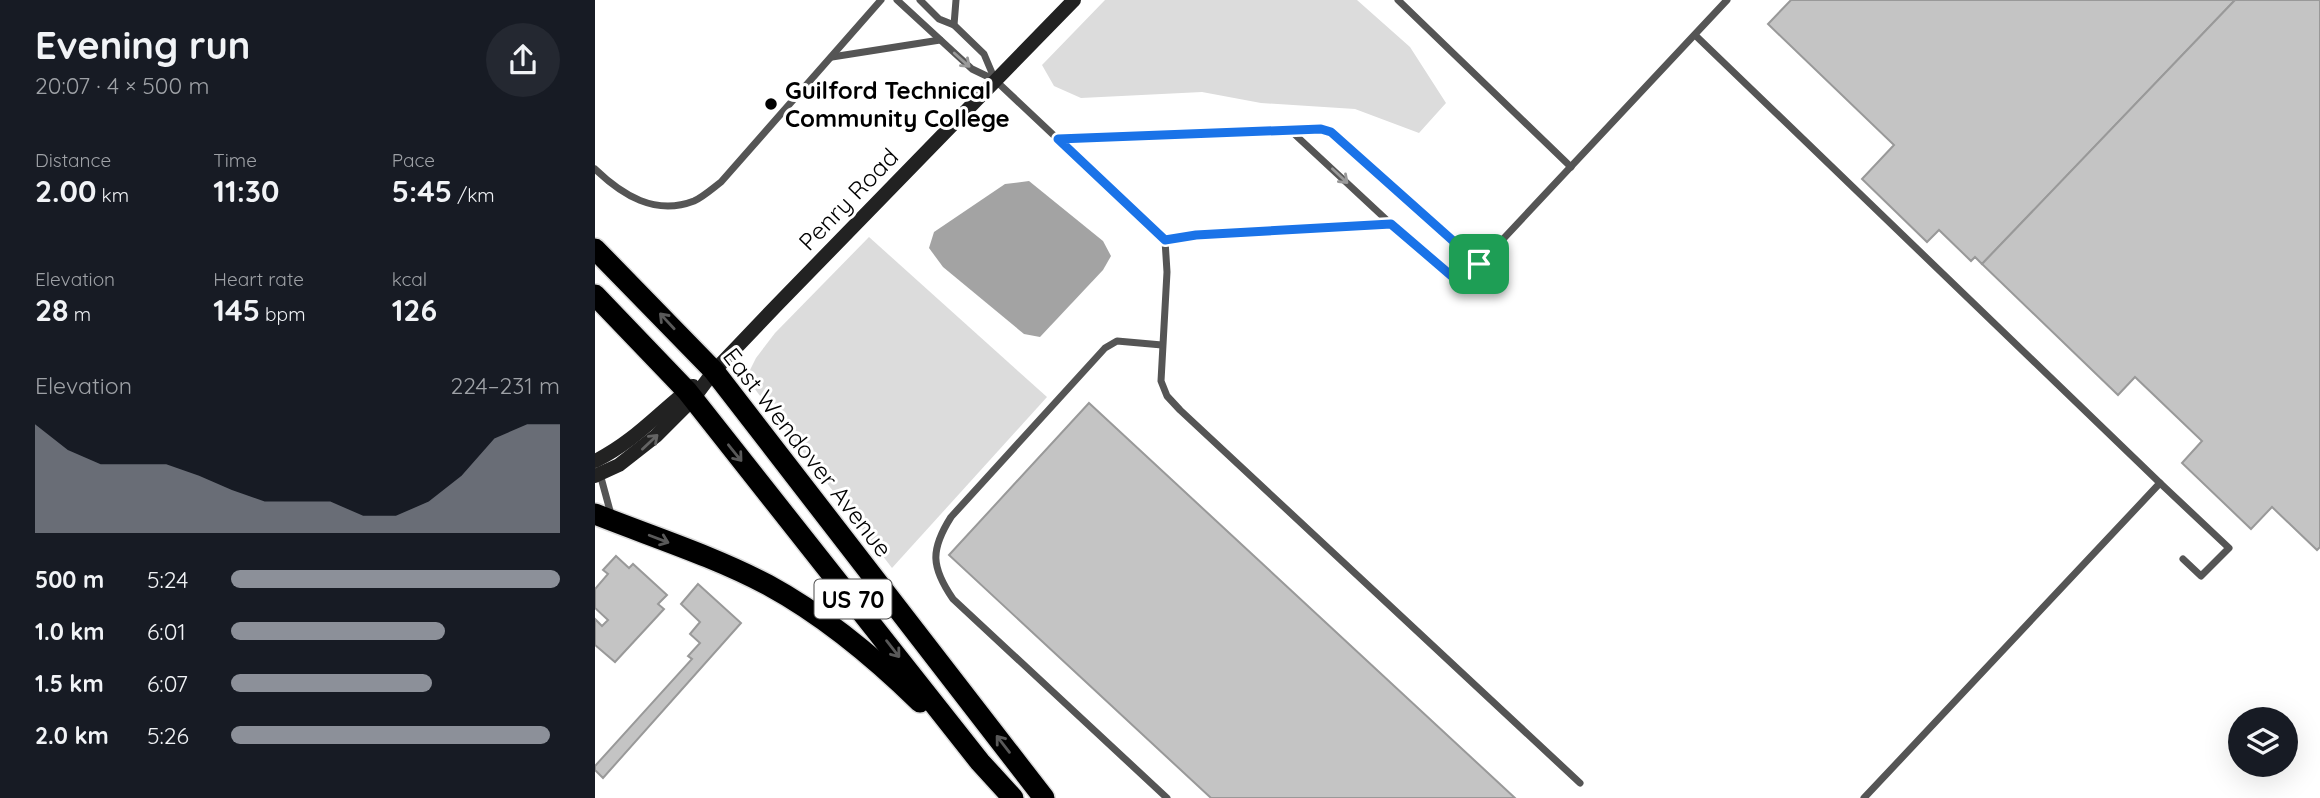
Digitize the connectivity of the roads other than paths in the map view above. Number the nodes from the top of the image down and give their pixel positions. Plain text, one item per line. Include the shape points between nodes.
1 (881, 0) edge
2 (897, 0) edge
3 (920, 0) edge
4 (956, 0) edge
5 (1074, 0) edge
6 (1398, 0) edge
7 (1727, 0) edge
8 (954, 25) junction
9 (1695, 35) junction
10 (940, 40) junction
11 (831, 58) junction
12 (995, 80) junction
13 (1290, 130) junction
14 (1058, 139) junction
15 (1571, 167) junction
16 (595, 169) edge
17 (1391, 224) junction
18 (1165, 240) junction
19 (595, 249) edge
20 (1479, 264) junction
21 (595, 295) edge
22 (1162, 345) junction
23 (714, 371) junction
24 (690, 395) junction
25 (597, 470) edge
26 (2160, 483) junction
27 (604, 518) edge
28 (2183, 559) dead end
29 (980, 762) junction
30 (1580, 782) dead end
31 (1013, 798) edge
32 (1044, 798) edge
33 (1167, 798) edge
34 (1864, 798) edge

1 - 11 lane
2 - 10 lane
3 - 8 lane via 939,19
4 - 8 lane
5 - 12 street, Penry Road
6 - 15 lane
7 - 9 lane
8 - 12 lane via 983,54
9 - 15 lane
9 - 26 lane
10 - 11 lane
10 -> 12 lane via 972,69
11 - 16 lane via 721,182 694,201 661,206 635,200
12 - 14 lane
12 - 23 street, Penry Road
13 - 14 lane
13 -> 17 lane
13 - 20 lane via 1331,132
14 - 18 lane
15 - 20 lane
17 - 18 lane
17 - 20 lane via 1461,284
18 - 22 lane
23 -> 19 highway, East Wendover Avenue / US 70
21 - 24 highway, US 70
22 - 30 lane via 1161,381 1180,410
22 - 33 lane via 1117,341 1105,348 951,517 937,546 936,565 939,579 953,599
23 - 24 street, Penry Road
32 -> 23 highway, East Wendover Avenue / US 70
24 - 25 street, Penry Road
24 -> 29 highway, US 70
25 - 27 lane
26 - 28 lane via 2229,548 2201,576
26 - 34 lane
27 -> 29 highway via 744,573 819,616 891,673
29 - 31 highway, US 70

